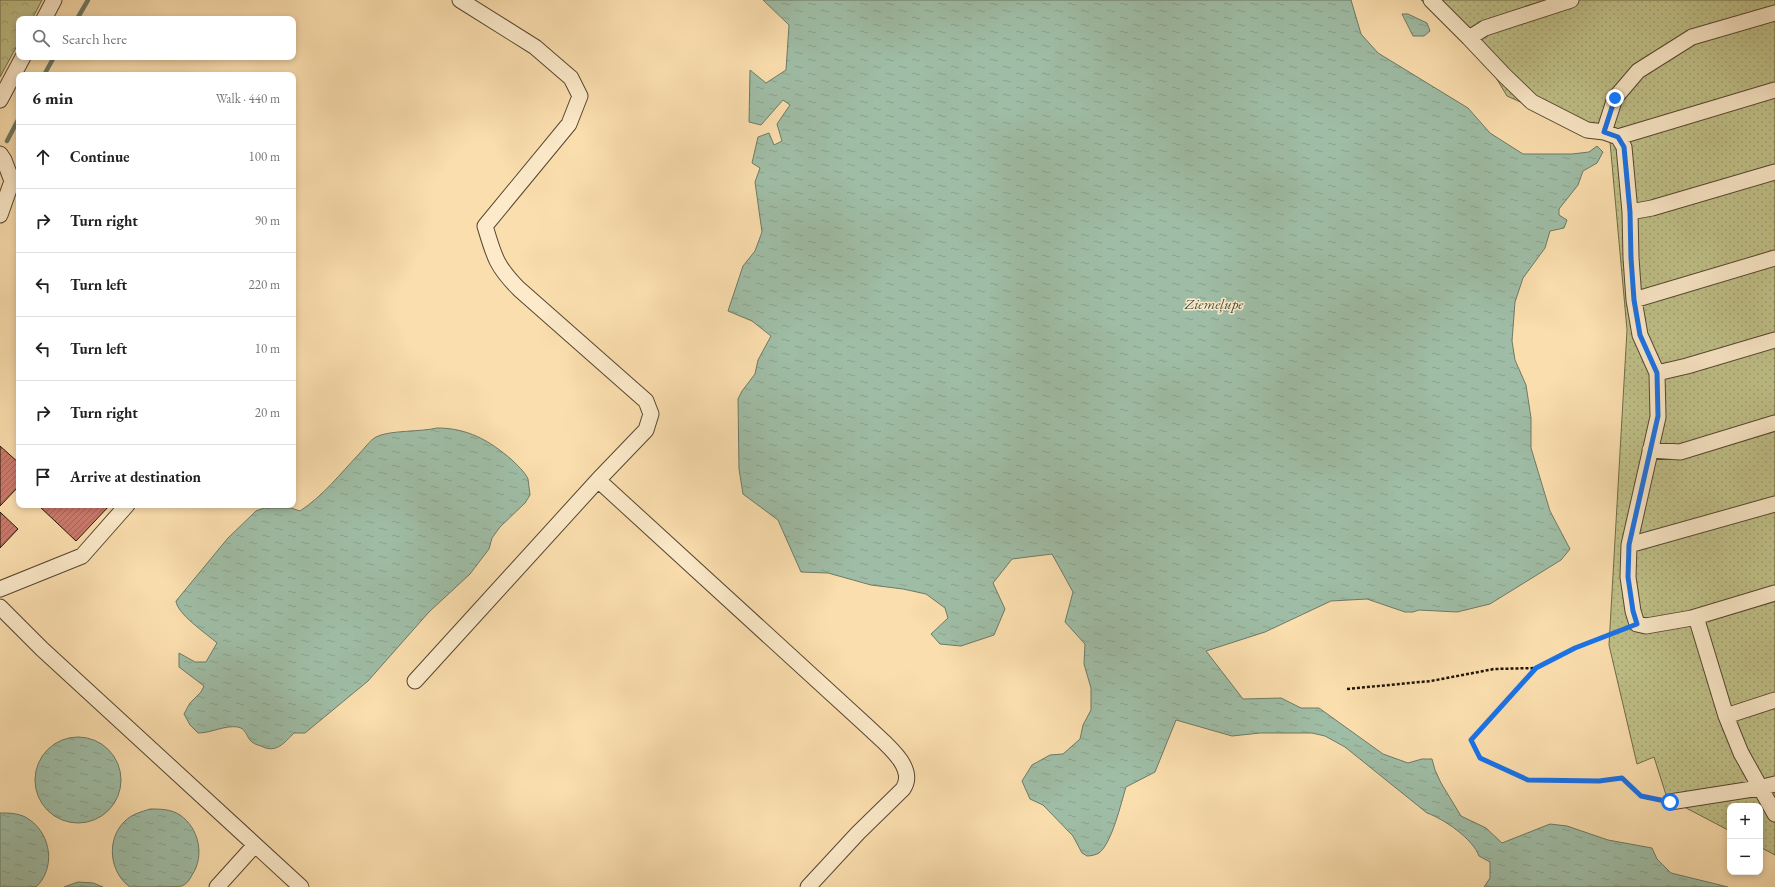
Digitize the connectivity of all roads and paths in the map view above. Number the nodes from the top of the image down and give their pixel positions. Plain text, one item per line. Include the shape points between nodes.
1 (54, 0) edge
2 (460, 0) edge
3 (1431, 0) edge
4 (1571, 0) edge
5 (1775, 13) edge
6 (46, 16) edge
7 (1469, 38) junction
8 (21, 60) edge
9 (1775, 90) edge
10 (0, 100) edge
11 (1604, 132) junction
12 (1618, 137) junction
13 (0, 153) edge
14 (16, 163) edge
15 (1775, 172) edge
16 (1630, 212) junction
17 (0, 215) edge
18 (1775, 258) edge
19 (1634, 300) junction
20 (1775, 340) edge
21 (1657, 373) junction
22 (1775, 423) edge
23 (1650, 450) junction
24 (598, 480) junction
25 (1775, 504) edge
26 (124, 508) edge
27 (1629, 545) junction
28 (0, 589) edge
29 (1775, 593) edge
30 (0, 608) edge
31 (1696, 617) junction
32 (1637, 624) junction
33 (1536, 668) junction
34 (415, 681) dead end
35 (1347, 689) dead end
36 (1775, 700) edge
37 (1726, 716) junction
38 (1775, 784) edge
39 (1759, 788) junction
40 (1670, 802) joint
41 (1775, 814) edge
42 (256, 845) junction
43 (217, 887) edge
44 (301, 887) edge
45 (808, 887) edge

1 - 6 street
2 - 24 street via 535,47 570,78 580,96 569,124 486,226 496,262 505,275 646,401 652,414 646,430
3 - 7 street
4 - 7 street via 1485,28
5 - 11 street via 1692,37 1638,71 1615,98
7 - 11 street via 1532,102 1587,130
8 - 10 street
9 - 12 street
11 - 12 street
12 - 16 street via 1624,147
13 - 14 street
13 - 17 street via 12,181
15 - 16 street
16 - 19 street
18 - 19 street
19 - 21 street via 1640,335
20 - 21 street
21 - 23 street via 1658,416
22 - 23 street via 1680,452
23 - 27 street
24 - 34 street
24 - 45 street via 868,727 904,765 908,777 903,790 858,833
25 - 27 street
26 - 28 street via 82,556
27 - 32 street via 1628,577
29 - 31 street
30 - 42 street
31 - 32 street via 1646,626
31 - 37 street
32 - 33 path via 1575,648
33 - 35 path via 1494,669 1431,681
33 - 40 path via 1471,740 1480,758 1528,780 1599,781 1622,778 1641,796
36 - 37 street
37 - 39 street
38 - 39 street
39 - 40 street
39 - 41 street
42 - 43 street
42 - 44 street

